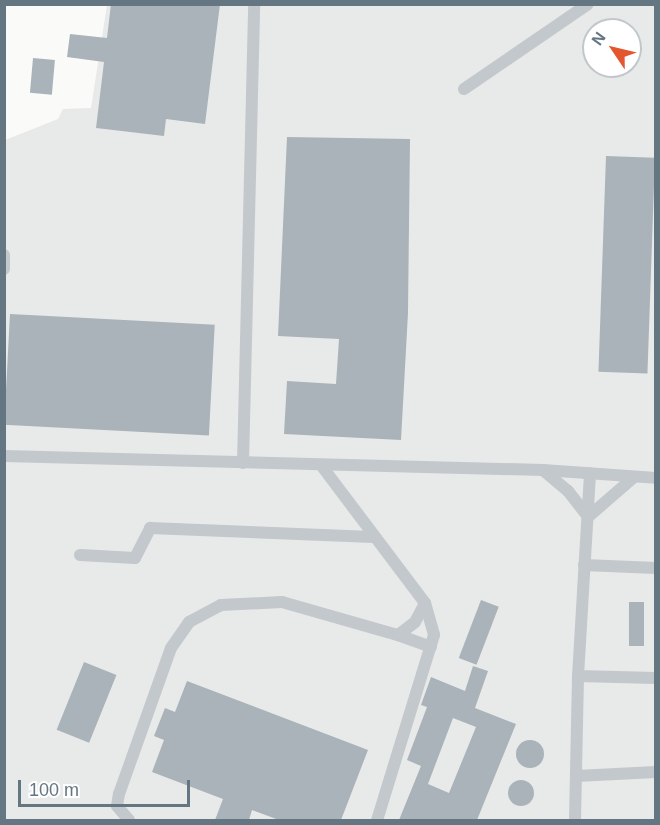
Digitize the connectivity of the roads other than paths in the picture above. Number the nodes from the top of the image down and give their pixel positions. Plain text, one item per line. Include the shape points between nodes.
1 (254, 4) edge
2 (588, 4) edge
3 (464, 89) dead end
4 (4, 255) edge
5 (4, 269) edge
6 (4, 456) edge
7 (243, 463) junction
8 (321, 465) junction
9 (543, 470) junction
10 (590, 473) junction
11 (634, 477) junction
12 (656, 478) edge
13 (588, 517) junction
14 (373, 537) junction
15 (80, 555) dead end
16 (584, 565) junction
17 (656, 568) edge
18 (425, 603) junction
19 (398, 635) junction
20 (431, 647) junction
21 (578, 676) junction
22 (656, 678) edge
23 (656, 772) edge
24 (576, 776) junction
25 (129, 820) edge
26 (377, 820) edge
27 (574, 820) edge

1 - 7 street
2 - 3 street
4 - 5 street
6 - 7 street
7 - 8 street
8 - 9 street
8 - 14 street
9 - 10 street
9 - 13 street via 568,491
10 - 11 street
10 - 13 street
11 - 12 street
11 - 13 street
13 - 16 street
14 - 15 street via 150,528 135,558
14 - 18 street
16 - 17 street
16 - 21 street
18 - 19 street via 414,622
18 - 20 street via 434,635
19 - 20 street
19 - 25 street via 282,602 221,605 189,622 171,648 119,794 117,806
20 - 26 street
21 - 22 street
21 - 24 street
23 - 24 street
24 - 27 street

